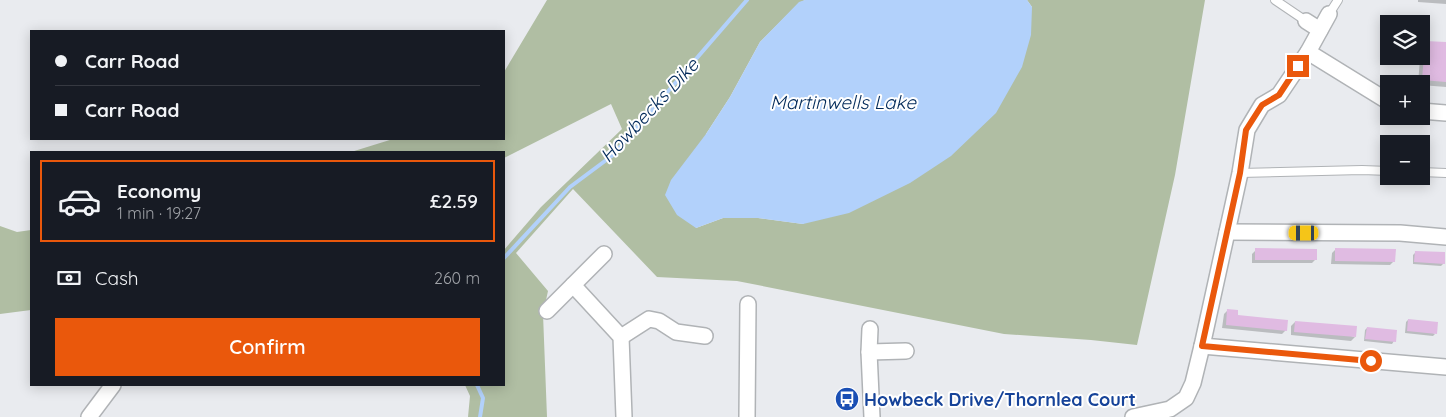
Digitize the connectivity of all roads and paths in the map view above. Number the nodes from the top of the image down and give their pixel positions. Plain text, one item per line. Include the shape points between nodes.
1 (1275, 0) edge
2 (1338, 0) edge
3 (1329, 14) joint
4 (1306, 21) joint
5 (1320, 30) junction
6 (1308, 52) junction
7 (1380, 96) edge
8 (1430, 112) edge
9 (1446, 113) edge
10 (1380, 171) edge
11 (1430, 172) edge
12 (1240, 173) junction
13 (1446, 173) edge
14 (1227, 232) junction
15 (1446, 237) edge
16 (604, 254) dead end
17 (573, 285) junction
18 (748, 304) dead end
19 (547, 311) dead end
20 (870, 329) dead end
21 (705, 336) dead end
22 (621, 337) junction
23 (1202, 346) junction
24 (906, 351) dead end
25 (870, 352) junction
26 (1446, 367) edge
27 (112, 386) edge
28 (90, 417) edge
29 (624, 417) edge
30 (747, 417) edge
31 (872, 417) edge
32 (1133, 417) edge

1 - 4 lane
2 - 3 lane
3 - 5 street
4 - 5 street
5 - 6 street
6 - 7 street
6 - 12 street via 1279,95 1262,105 1246,130
8 - 9 street
10 - 12 lane
11 - 13 lane
12 - 14 street
14 - 15 street via 1400,233
14 - 23 street
16 - 17 street
17 - 19 street
17 - 22 street
18 - 30 street
20 - 25 street
21 - 22 street via 676,332 659,321 649,319
22 - 29 street
23 - 26 street
23 - 32 street via 1186,398 1170,410
24 - 25 street
25 - 31 street
27 - 28 street

